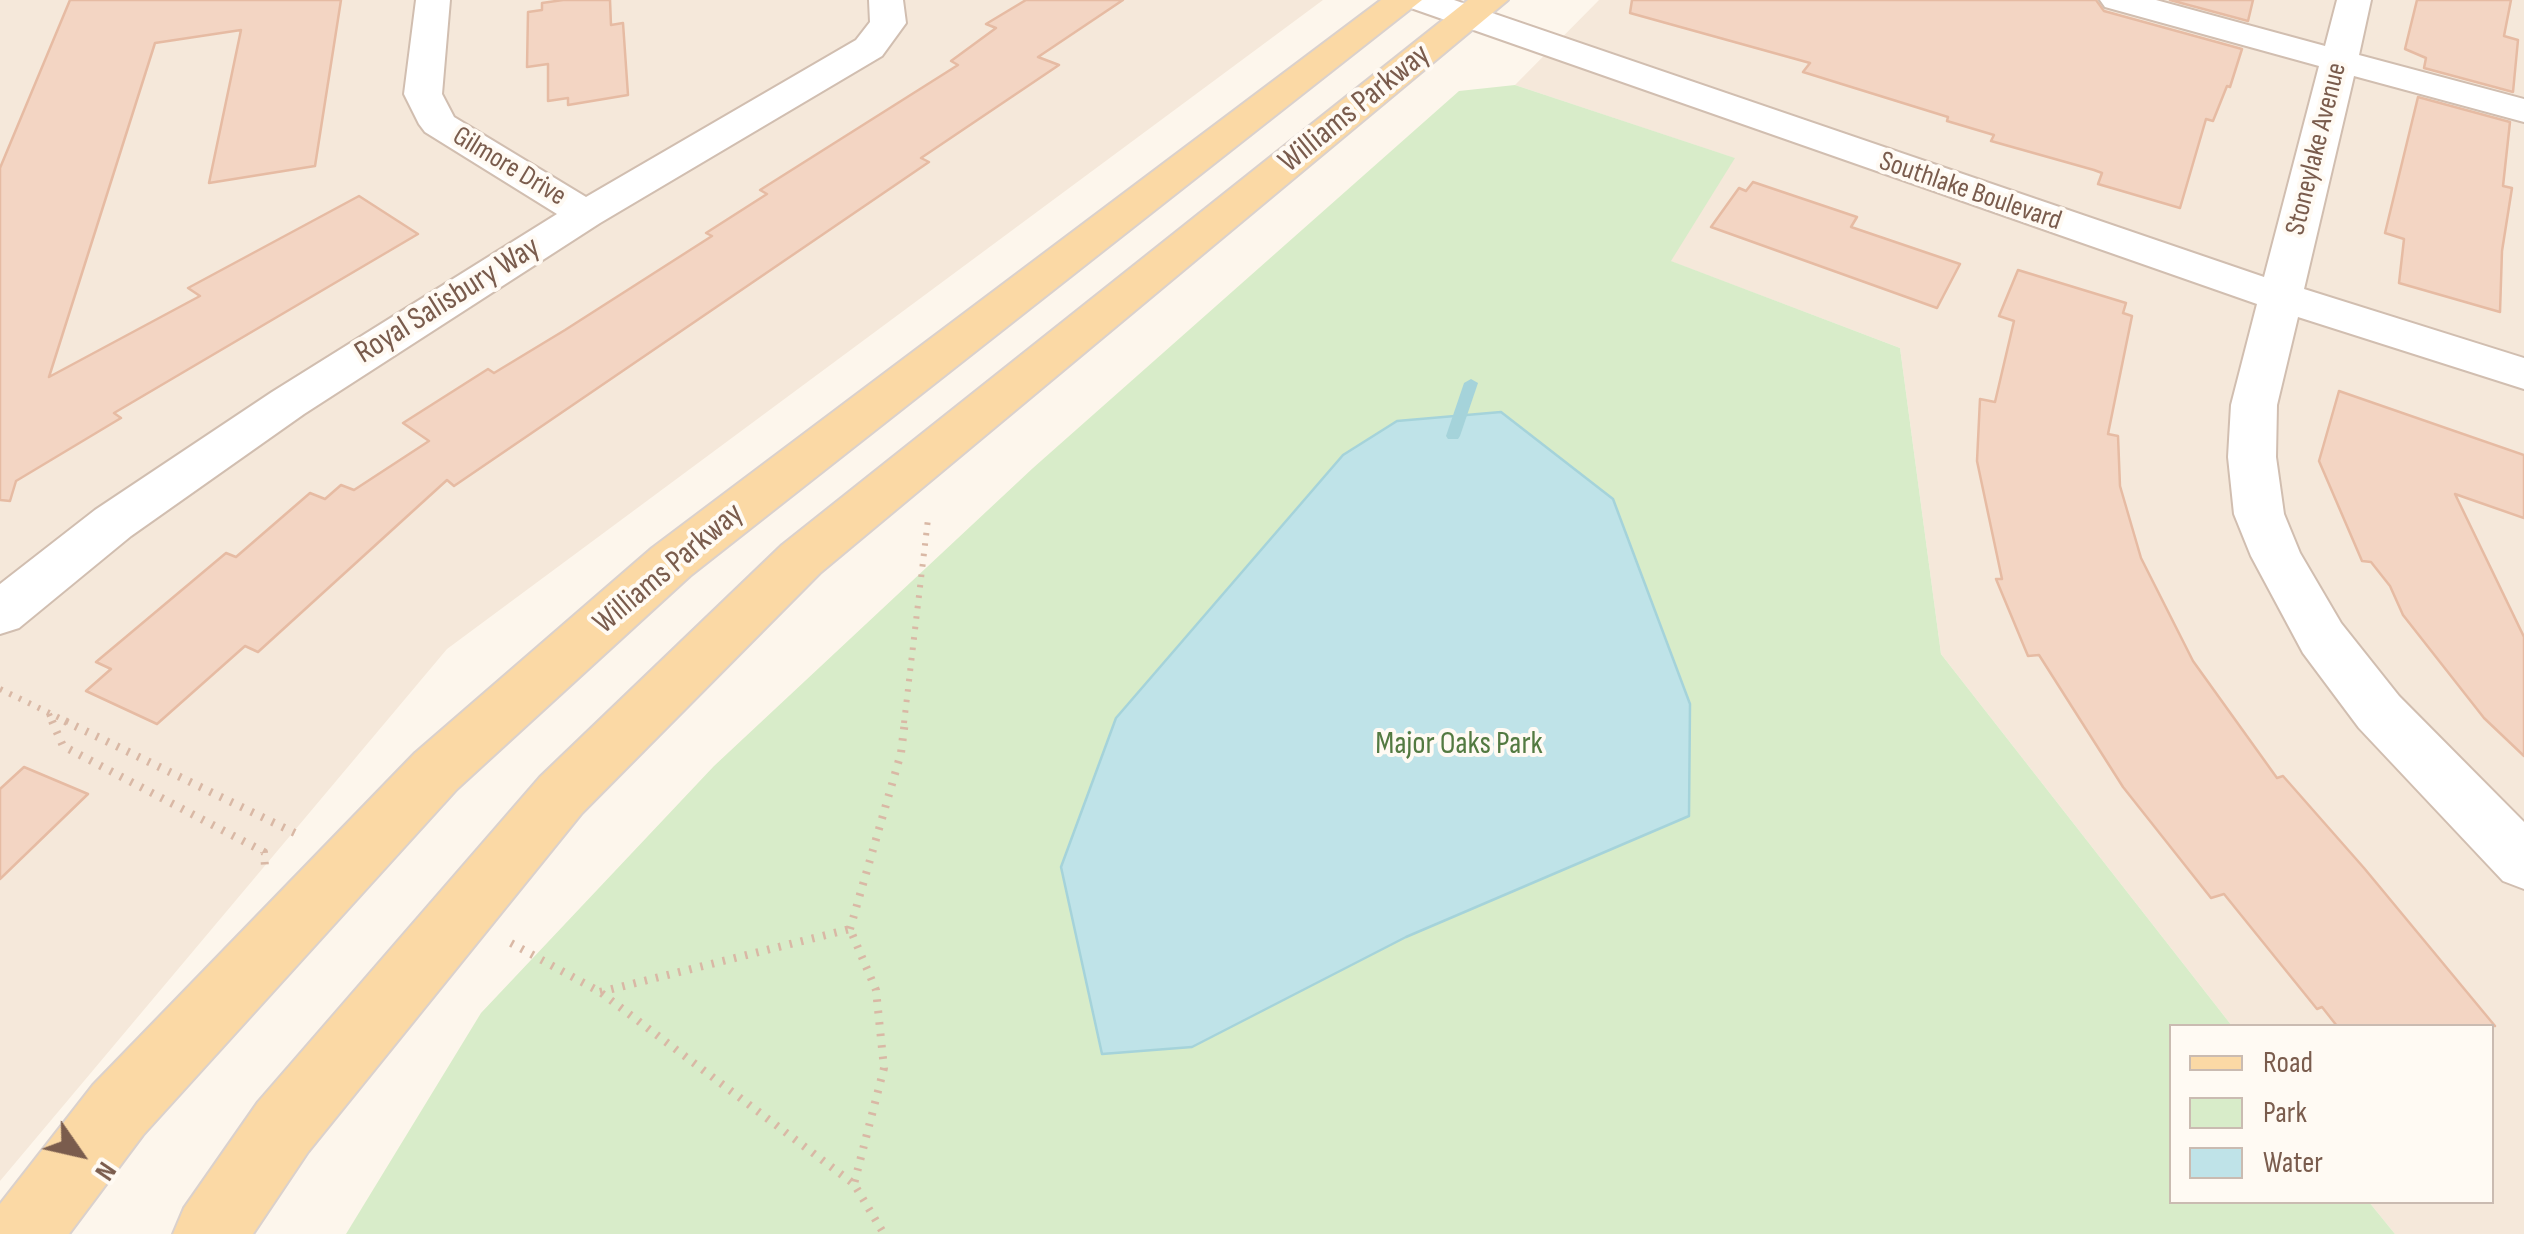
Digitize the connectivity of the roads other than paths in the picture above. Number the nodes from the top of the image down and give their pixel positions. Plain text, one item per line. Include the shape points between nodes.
1 (433, 0) edge
2 (886, 0) edge
3 (1404, 0) edge
4 (2117, 0) edge
5 (2354, 0) edge
6 (1460, 6) edge
7 (2340, 61) junction
8 (2524, 111) edge
9 (586, 214) junction
10 (2280, 297) junction
11 (2524, 374) edge
12 (0, 613) edge
13 (2524, 862) edge
14 (23, 1234) edge
15 (210, 1234) edge

1 - 9 street, Gilmore Drive via 423,94 438,124
2 - 9 street, Royal Salisbury Way via 888,24 869,48
3 - 14 main road, Williams Parkway via 670,562 436,771 118,1110
4 - 7 street
5 - 7 street, Stoneylake Avenue
6 - 10 street, Southlake Boulevard
6 - 15 main road, Williams Parkway via 801,559 561,795 283,1128
7 - 8 street
7 - 10 street, Stoneylake Avenue
9 - 12 street, Royal Salisbury Way via 288,403 113,523
10 - 11 street, Southlake Boulevard
10 - 13 street, Stoneylake Avenue via 2254,405 2252,457 2259,514 2276,556 2322,638 2379,712

